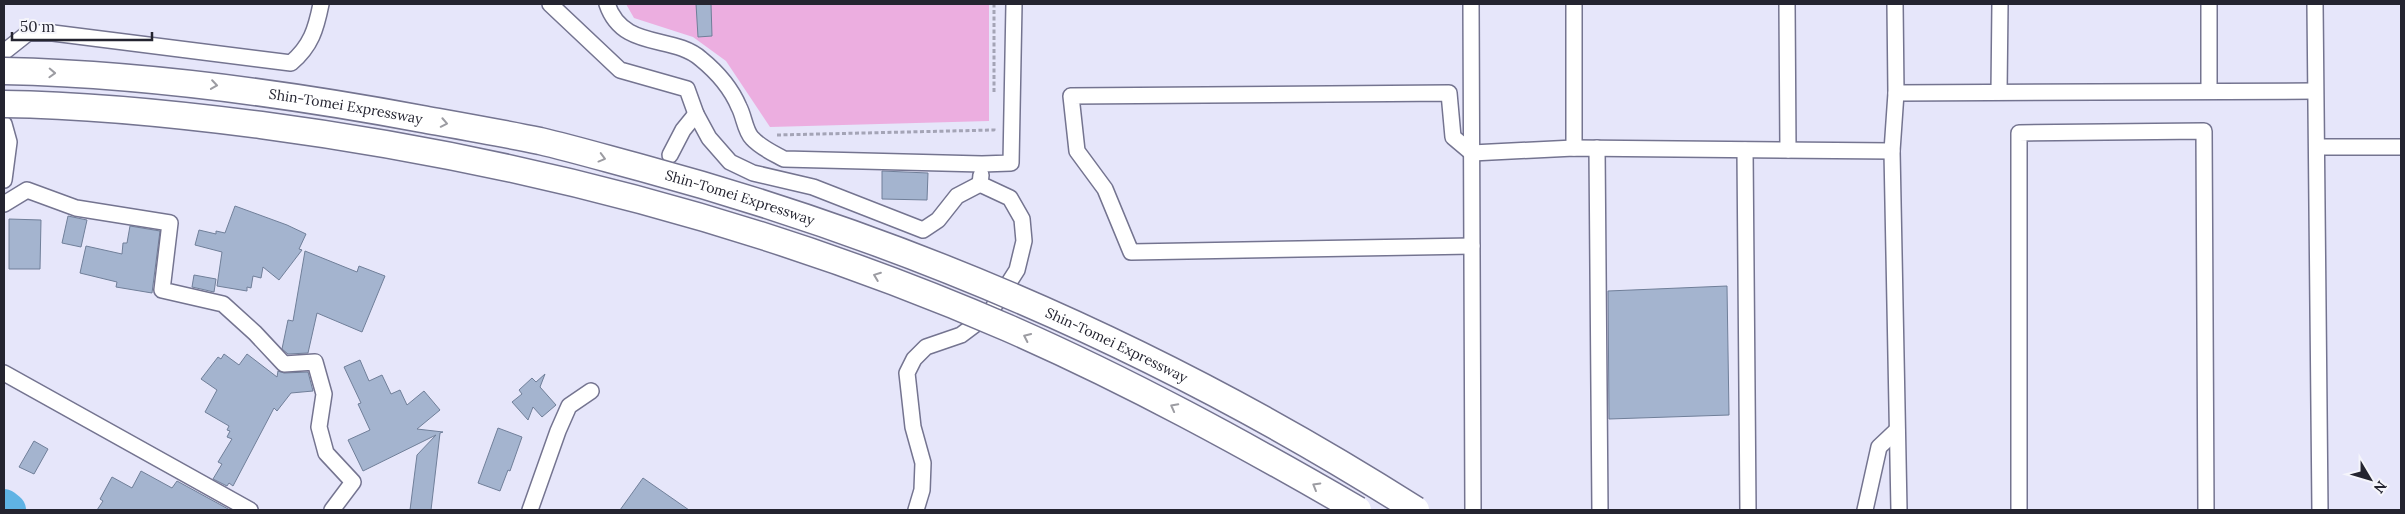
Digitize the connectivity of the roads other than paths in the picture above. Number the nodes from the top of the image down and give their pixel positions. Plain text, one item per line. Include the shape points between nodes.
1 (322, 4) edge
2 (550, 4) edge
3 (607, 4) edge
4 (1014, 4) edge
5 (1472, 4) edge
6 (1574, 4) edge
7 (1786, 4) edge
8 (1895, 4) edge
9 (2000, 4) edge
10 (2209, 4) edge
11 (2315, 4) edge
12 (4, 52) edge
13 (4, 72) edge
14 (2209, 91) junction
15 (2316, 91) junction
16 (1999, 92) junction
17 (1896, 93) junction
18 (4, 104) edge
19 (696, 114) junction
20 (4, 124) edge
21 (2317, 147) junction
22 (2401, 147) edge
23 (1574, 148) junction
24 (1597, 148) junction
25 (1745, 150) junction
26 (1788, 150) junction
27 (1892, 151) junction
28 (1472, 153) junction
29 (670, 155) dead end
30 (982, 164) junction
31 (4, 180) edge
32 (980, 184) junction
33 (4, 204) edge
34 (1472, 246) junction
35 (4, 373) edge
36 (591, 391) dead end
37 (1897, 430) junction
38 (250, 510) edge
39 (332, 510) edge
40 (530, 510) edge
41 (916, 510) edge
42 (1358, 510) edge
43 (1416, 510) edge
44 (1473, 510) edge
45 (1600, 510) edge
46 (1748, 510) edge
47 (1865, 510) edge
48 (1899, 510) edge
49 (2019, 510) edge
50 (2206, 510) edge
51 (2320, 510) edge

1 - 12 street via 306,50 291,63 53,33 28,33
2 - 19 street via 620,70 687,89
3 - 30 street via 622,27 644,40 673,45 700,58 726,84 751,137 784,159
4 - 30 street via 1011,164
5 - 28 street
6 - 23 street
7 - 26 street
8 - 17 street
9 - 16 street
10 - 14 street
11 - 15 street
13 -> 43 highway, Shin-Tomei Expressway, bridge via 205,84 344,104 542,141 709,186 855,234 1018,299 1180,374 1304,441
14 - 15 street
14 - 16 street
15 - 21 street
16 - 17 street
17 - 27 street
42 -> 18 highway, bridge via 1157,398 1007,328 843,263 744,231 602,190 484,162 339,136 200,117 45,104
19 - 29 street
19 - 32 street via 709,138 730,162 753,173 813,187 923,230 938,220 957,196
20 - 31 street via 9,142
21 - 22 street
21 - 51 street
23 - 24 street
23 - 28 street
24 - 25 street
24 - 45 street
25 - 26 street
25 - 46 street
26 - 27 street
27 - 37 street
28 - 34 street
28 - 34 street via 1452,137 1449,93 1072,96 1077,151 1105,189 1131,252
30 - 32 street
32 - 41 street via 1010,198 1022,219 1024,241 1017,270 989,314 961,335 926,347 907,373 913,427 922,463 922,490
33 - 39 street via 27,190 76,208 170,223 162,290 222,304 284,364 315,362 324,394 319,427 326,453 353,482
34 - 44 street
35 - 38 street
36 - 40 street via 569,406
37 - 47 street via 1879,447
37 - 48 street
49 - 50 street via 2019,133 2195,131 2204,131

